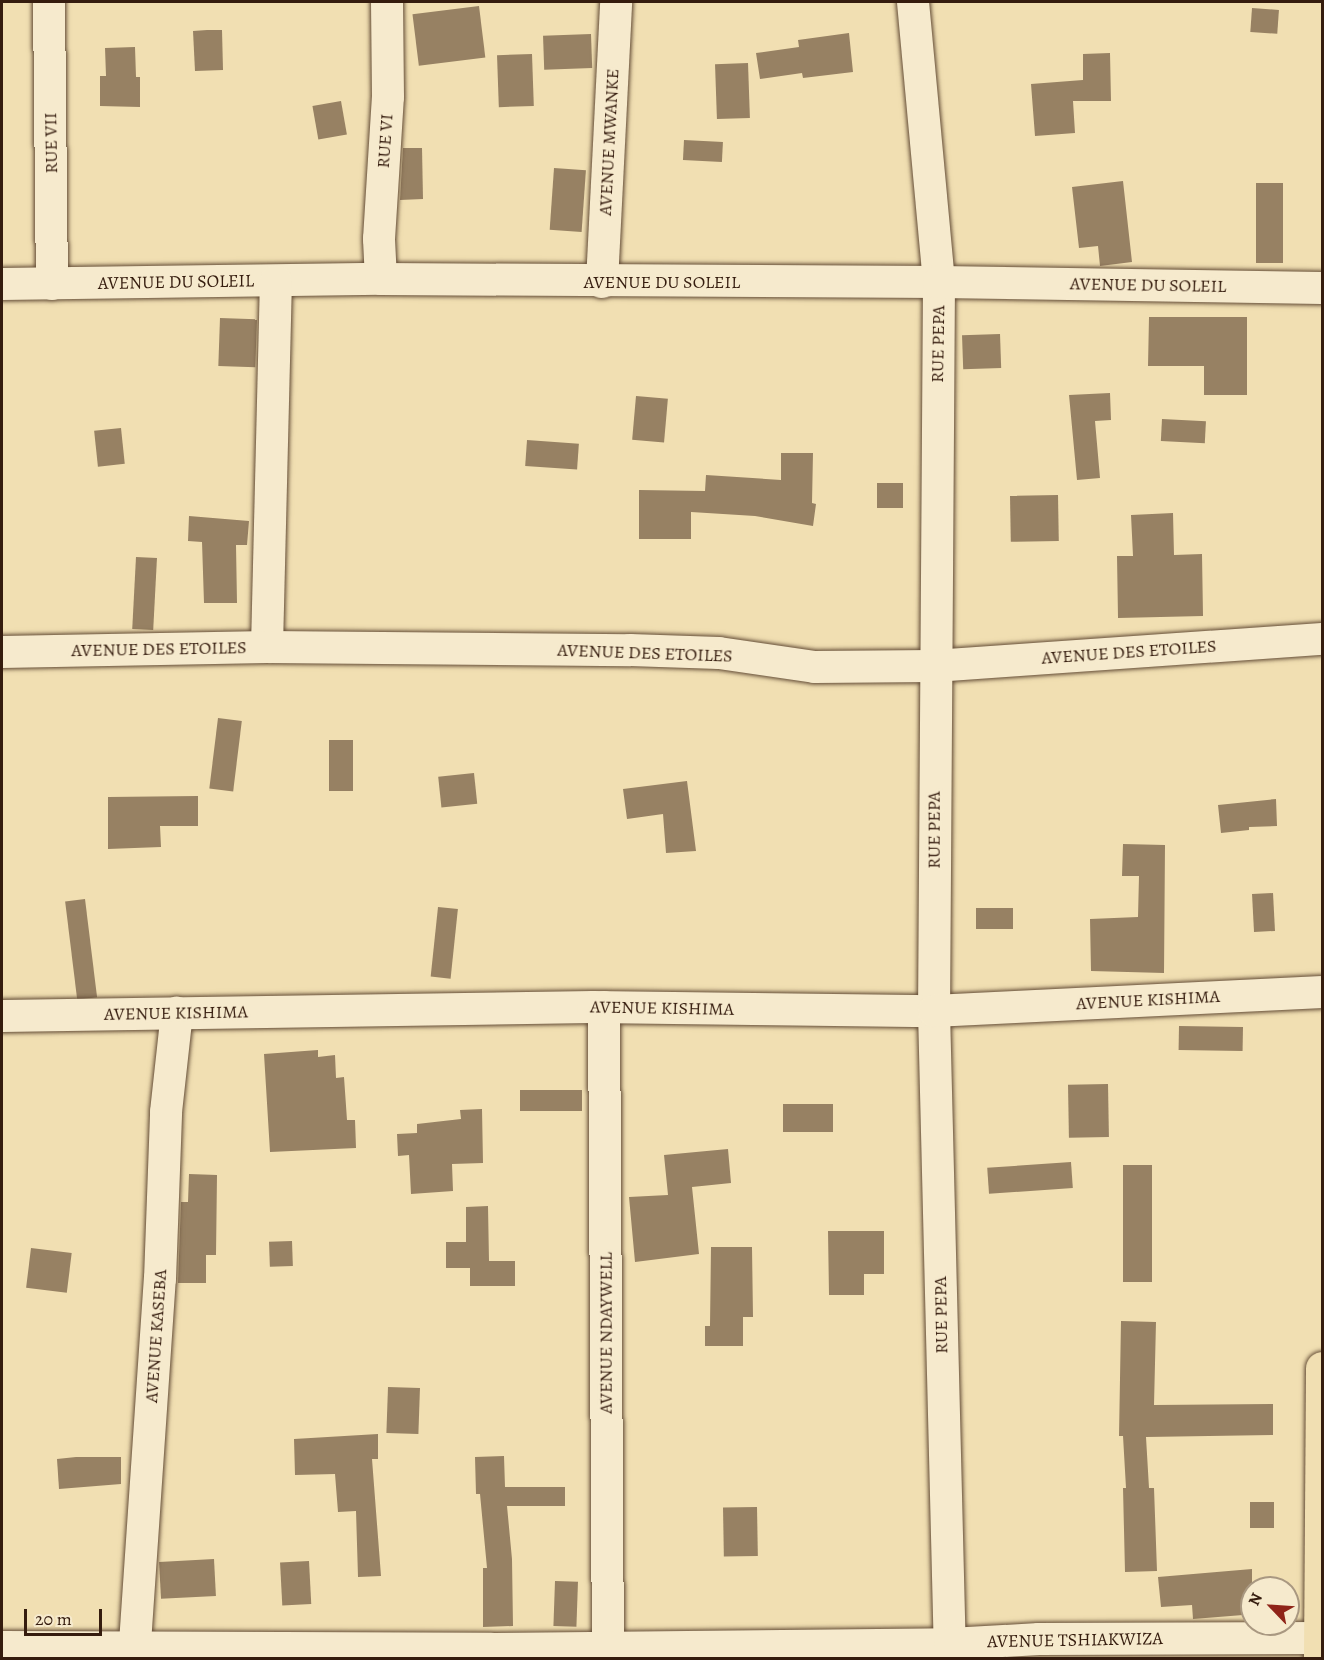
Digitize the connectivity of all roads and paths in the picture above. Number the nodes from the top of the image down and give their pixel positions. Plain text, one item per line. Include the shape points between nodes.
1 (49, 2) edge
2 (387, 2) edge
3 (616, 2) edge
4 (913, 2) edge
5 (381, 279) junction
6 (276, 281) junction
7 (602, 282) junction
8 (939, 282) junction
9 (2, 284) edge
10 (52, 284) junction
11 (1323, 288) edge
12 (1323, 639) edge
13 (267, 647) junction
14 (2, 652) edge
15 (934, 666) junction
16 (1323, 992) edge
17 (604, 1007) junction
18 (934, 1011) junction
19 (177, 1013) junction
20 (2, 1016) edge
21 (1323, 1368) edge
22 (2, 1647) edge
23 (1320, 1648) edge
24 (950, 1651) edge
25 (608, 1653) edge
26 (134, 1654) edge
27 (491, 1654) edge

1 - 10 street, RUE VII
2 - 5 street, RUE VI via 388,97 379,239
3 - 7 street, AVENUE MWANKE
4 - 8 street, RUE PEPA
5 - 6 street, AVENUE DU SOLEIL
5 - 7 street, AVENUE DU SOLEIL
6 - 10 street, AVENUE DU SOLEIL
6 - 13 street
7 - 8 street, AVENUE DU SOLEIL
8 - 11 street, AVENUE DU SOLEIL
8 - 15 street, RUE PEPA
9 - 10 street, AVENUE DU SOLEIL
12 - 15 street, AVENUE DES ETOILES
13 - 14 street, AVENUE DES ETOILES
13 - 15 street, AVENUE DES ETOILES via 652,651 719,653 815,667
15 - 18 street, RUE PEPA
16 - 18 street, AVENUE KISHIMA
17 - 18 street, AVENUE KISHIMA
17 - 19 street, AVENUE KISHIMA
17 - 25 street, AVENUE NDAYWELL
18 - 24 street, RUE PEPA
19 - 20 street, AVENUE KISHIMA
19 - 26 street, AVENUE KASEBA via 166,1112 160,1279
21 - 23 main road
22 - 26 street, AVENUE TSHIAKWIZA
23 - 24 street, AVENUE TSHIAKWIZA via 1039,1639
24 - 25 street, AVENUE TSHIAKWIZA
25 - 27 street, AVENUE TSHIAKWIZA
26 - 27 street, AVENUE TSHIAKWIZA via 246,1646

